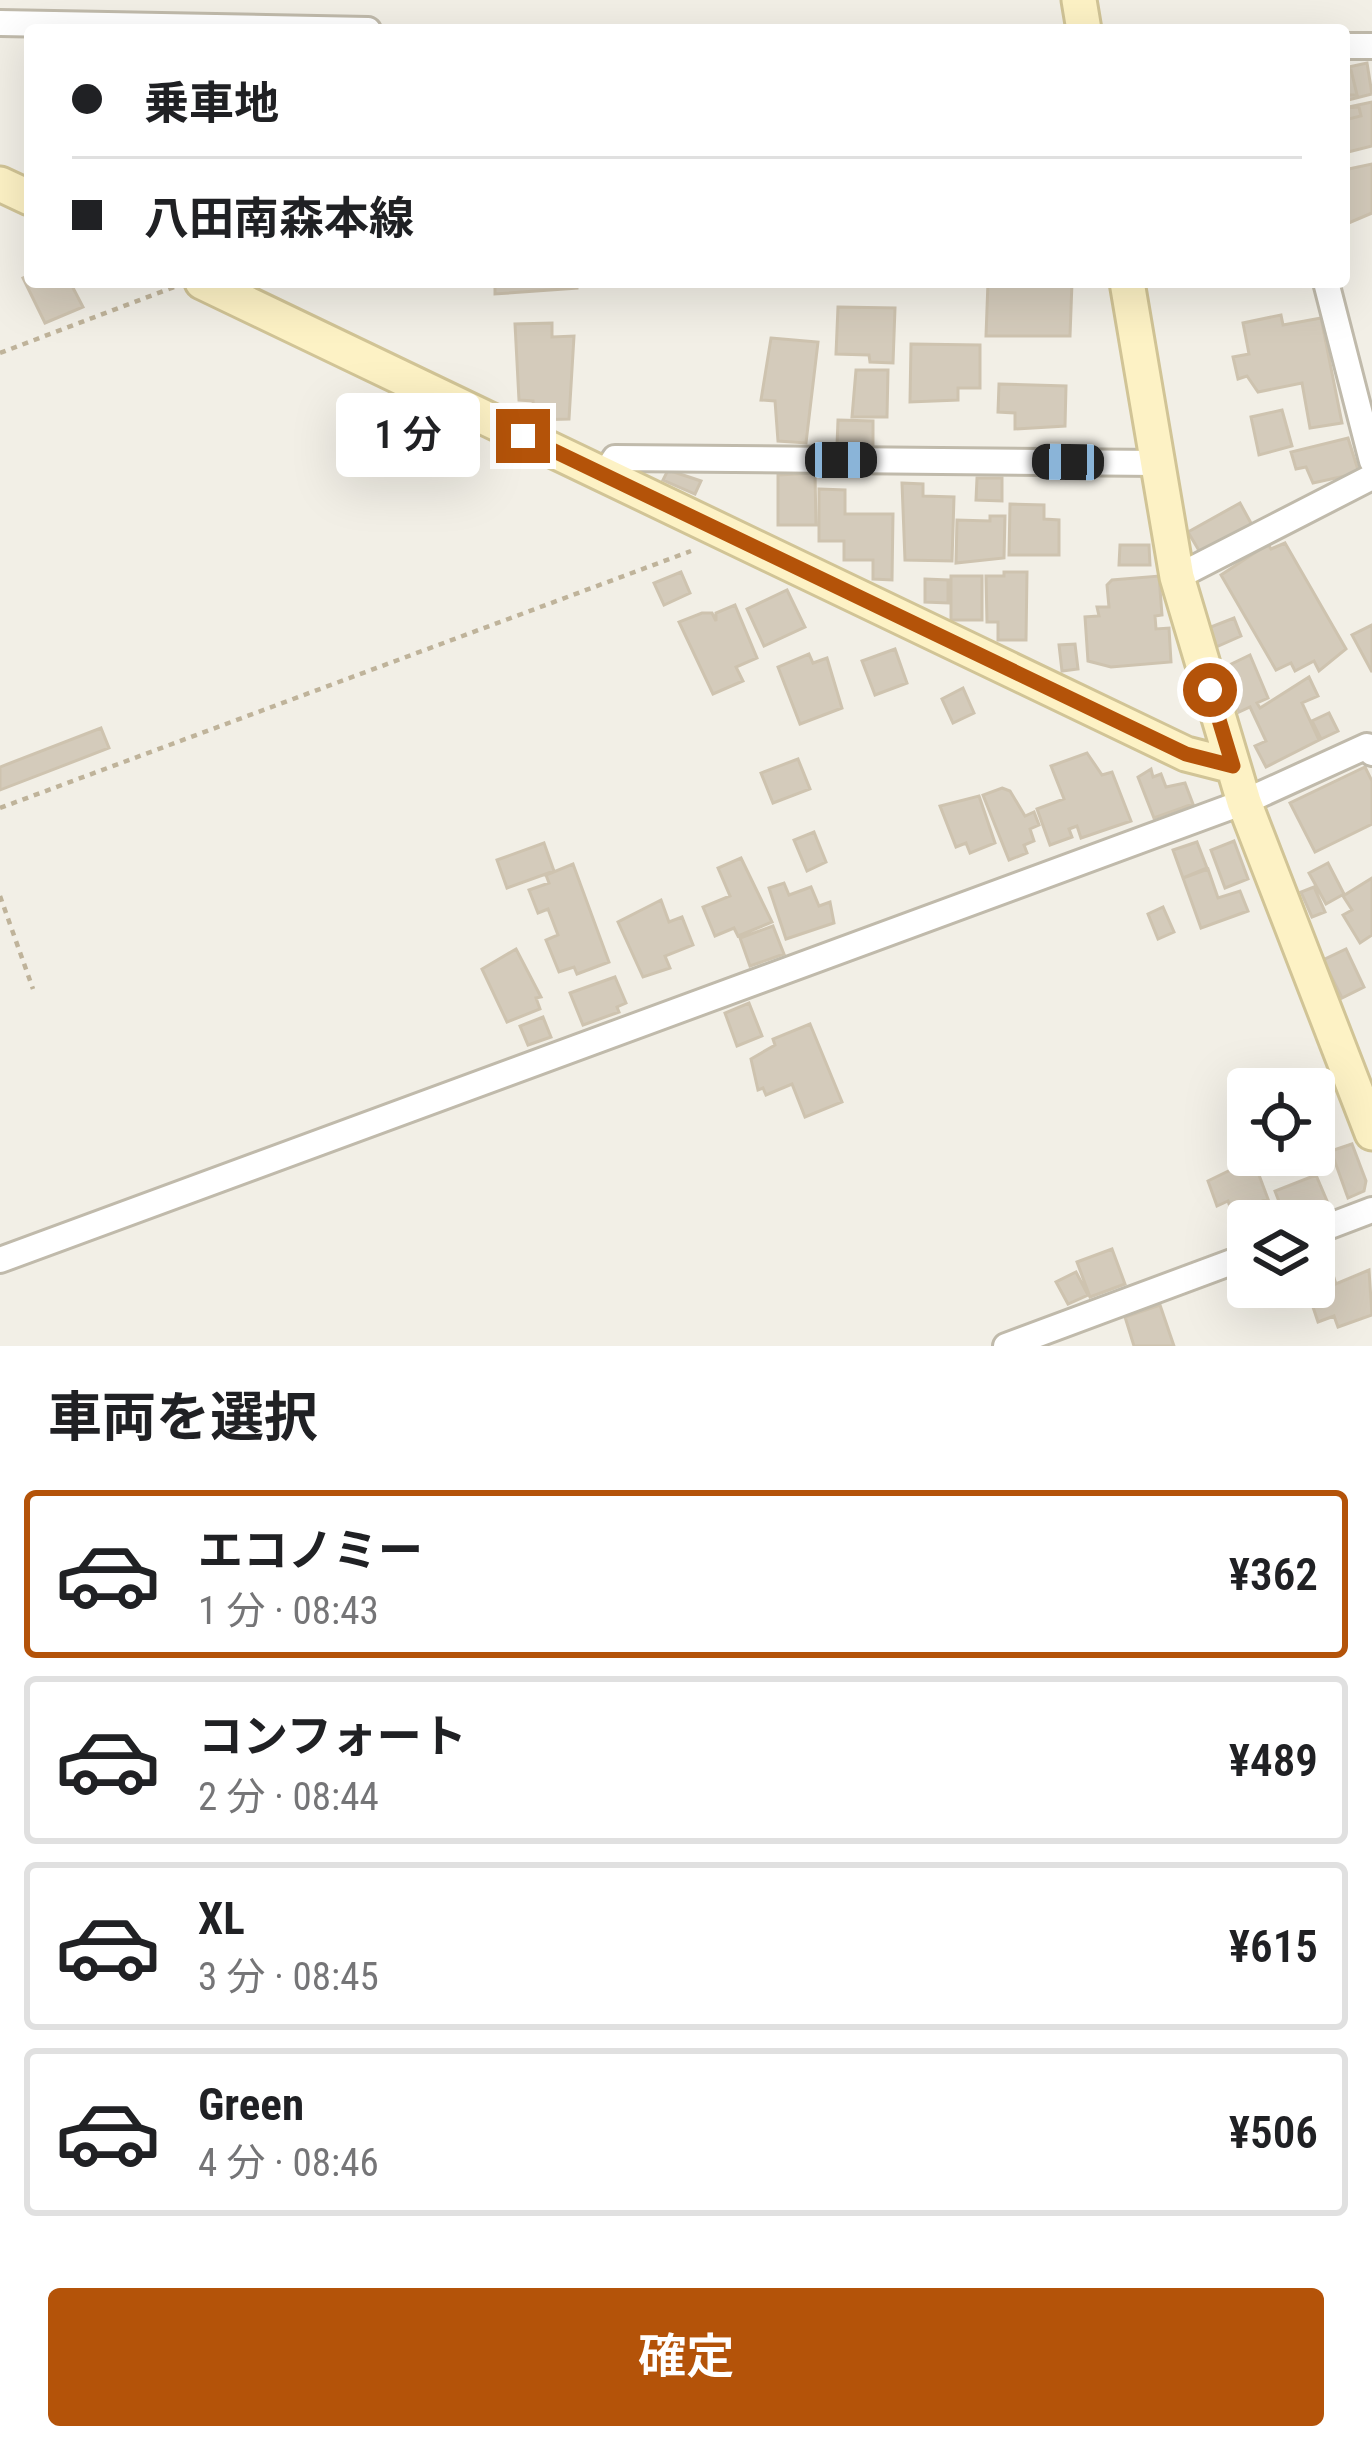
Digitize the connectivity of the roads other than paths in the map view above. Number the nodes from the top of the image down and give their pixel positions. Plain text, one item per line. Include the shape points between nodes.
1 (0, 23) edge
2 (53, 24) edge
3 (214, 288) edge
4 (1128, 288) edge
5 (1328, 288) edge
6 (1372, 460) edge
7 (1158, 463) junction
8 (604, 475) junction
9 (1372, 477) edge
10 (1177, 577) junction
11 (1372, 753) edge
12 (1233, 766) junction
13 (1244, 802) junction
14 (1372, 1133) edge
15 (1372, 1210) edge
16 (1335, 1224) edge
17 (0, 1260) edge
18 (1227, 1264) edge
19 (1006, 1346) edge

1 - 2 street
3 - 8 main road
4 - 7 main road
5 - 6 street
7 - 8 street via 615,458
7 - 10 main road
8 - 12 main road via 1186,754
9 - 10 street
10 - 12 main road
11 - 13 street via 1367,746
12 - 13 main road
13 - 14 main road
13 - 17 street
15 - 16 street
18 - 19 street

